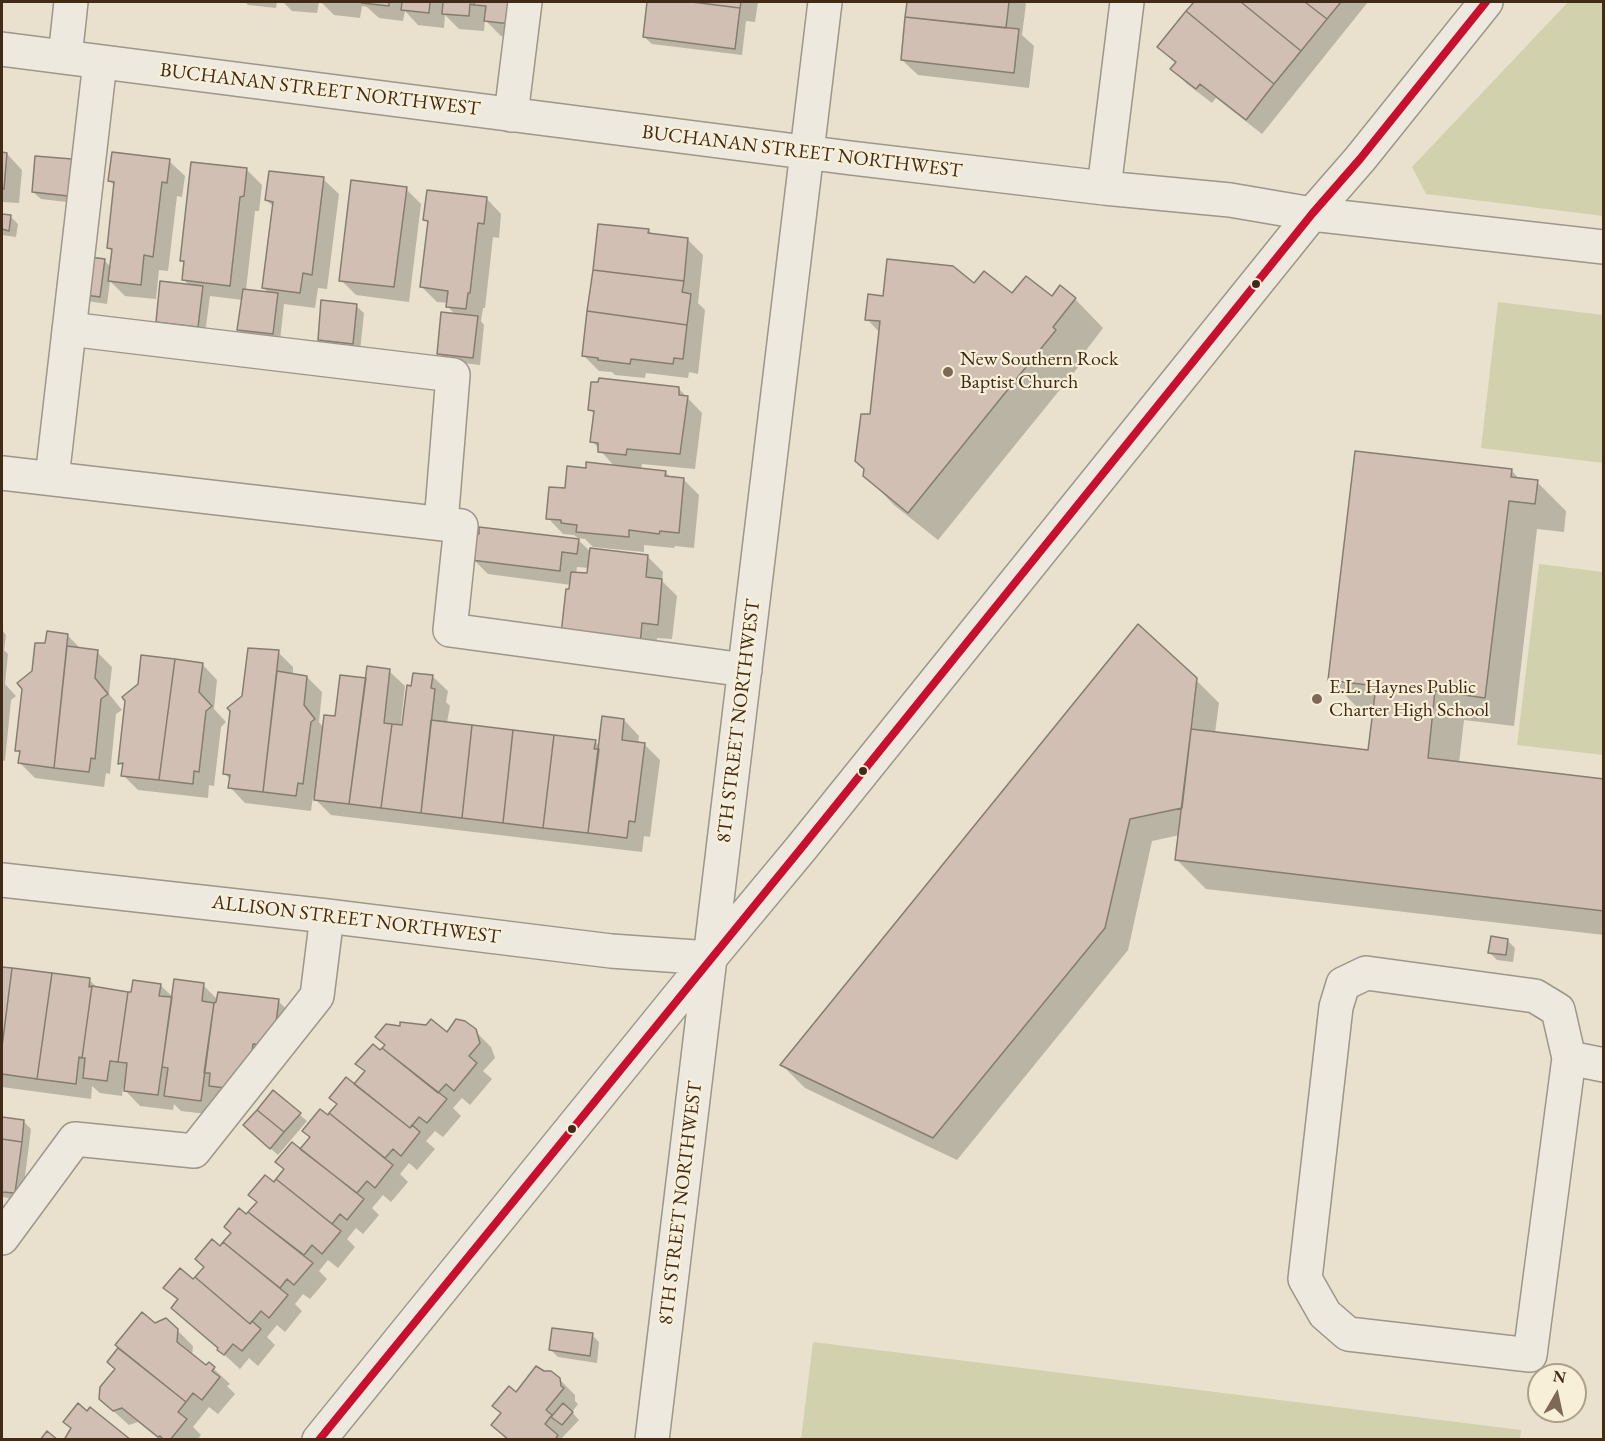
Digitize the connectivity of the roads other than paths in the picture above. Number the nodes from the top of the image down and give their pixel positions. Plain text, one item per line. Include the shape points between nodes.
1 (71, 2) edge
2 (525, 2) edge
3 (825, 2) edge
4 (1127, 2) edge
5 (1486, 2) edge
6 (2, 49) edge
7 (65, 57) junction
8 (100, 62) junction
9 (511, 115) junction
10 (807, 153) junction
11 (1104, 188) junction
12 (1312, 214) junction
13 (1604, 247) edge
14 (69, 329) junction
15 (2, 473) edge
16 (52, 478) junction
17 (441, 523) junction
18 (745, 670) junction
19 (2, 880) edge
20 (327, 916) junction
21 (710, 958) junction
22 (1569, 1058) junction
23 (1604, 1065) edge
24 (2, 1238) edge
25 (319, 1440) edge
26 (652, 1440) edge

1 - 7 street
2 - 9 street
3 - 10 street, 8TH STREET NORTHWEST
4 - 11 street
5 - 12 street
6 - 7 street, BUCHANAN STREET NORTHWEST
7 - 8 street, BUCHANAN STREET NORTHWEST
8 - 9 street, BUCHANAN STREET NORTHWEST
8 - 14 street
9 - 10 street, BUCHANAN STREET NORTHWEST
10 - 11 street, BUCHANAN STREET NORTHWEST
10 - 18 street, 8TH STREET NORTHWEST
11 - 12 street, BUCHANAN STREET NORTHWEST via 1230,200
12 - 13 street, BUCHANAN STREET NORTHWEST
12 - 21 street
14 - 16 street
14 - 17 street via 453,375
15 - 16 street
16 - 17 street
17 - 18 street via 461,525 450,630
18 - 21 street, 8TH STREET NORTHWEST
19 - 20 street, ALLISON STREET NORTHWEST
20 - 21 street, ALLISON STREET NORTHWEST via 611,951
20 - 24 street via 317,996 194,1151 75,1139
21 - 25 street
21 - 26 street, 8TH STREET NORTHWEST
22 - 22 street via 1558,1010 1535,996 1366,974 1343,984 1336,1008 1305,1279 1324,1314 1348,1334 1530,1355
22 - 23 street

